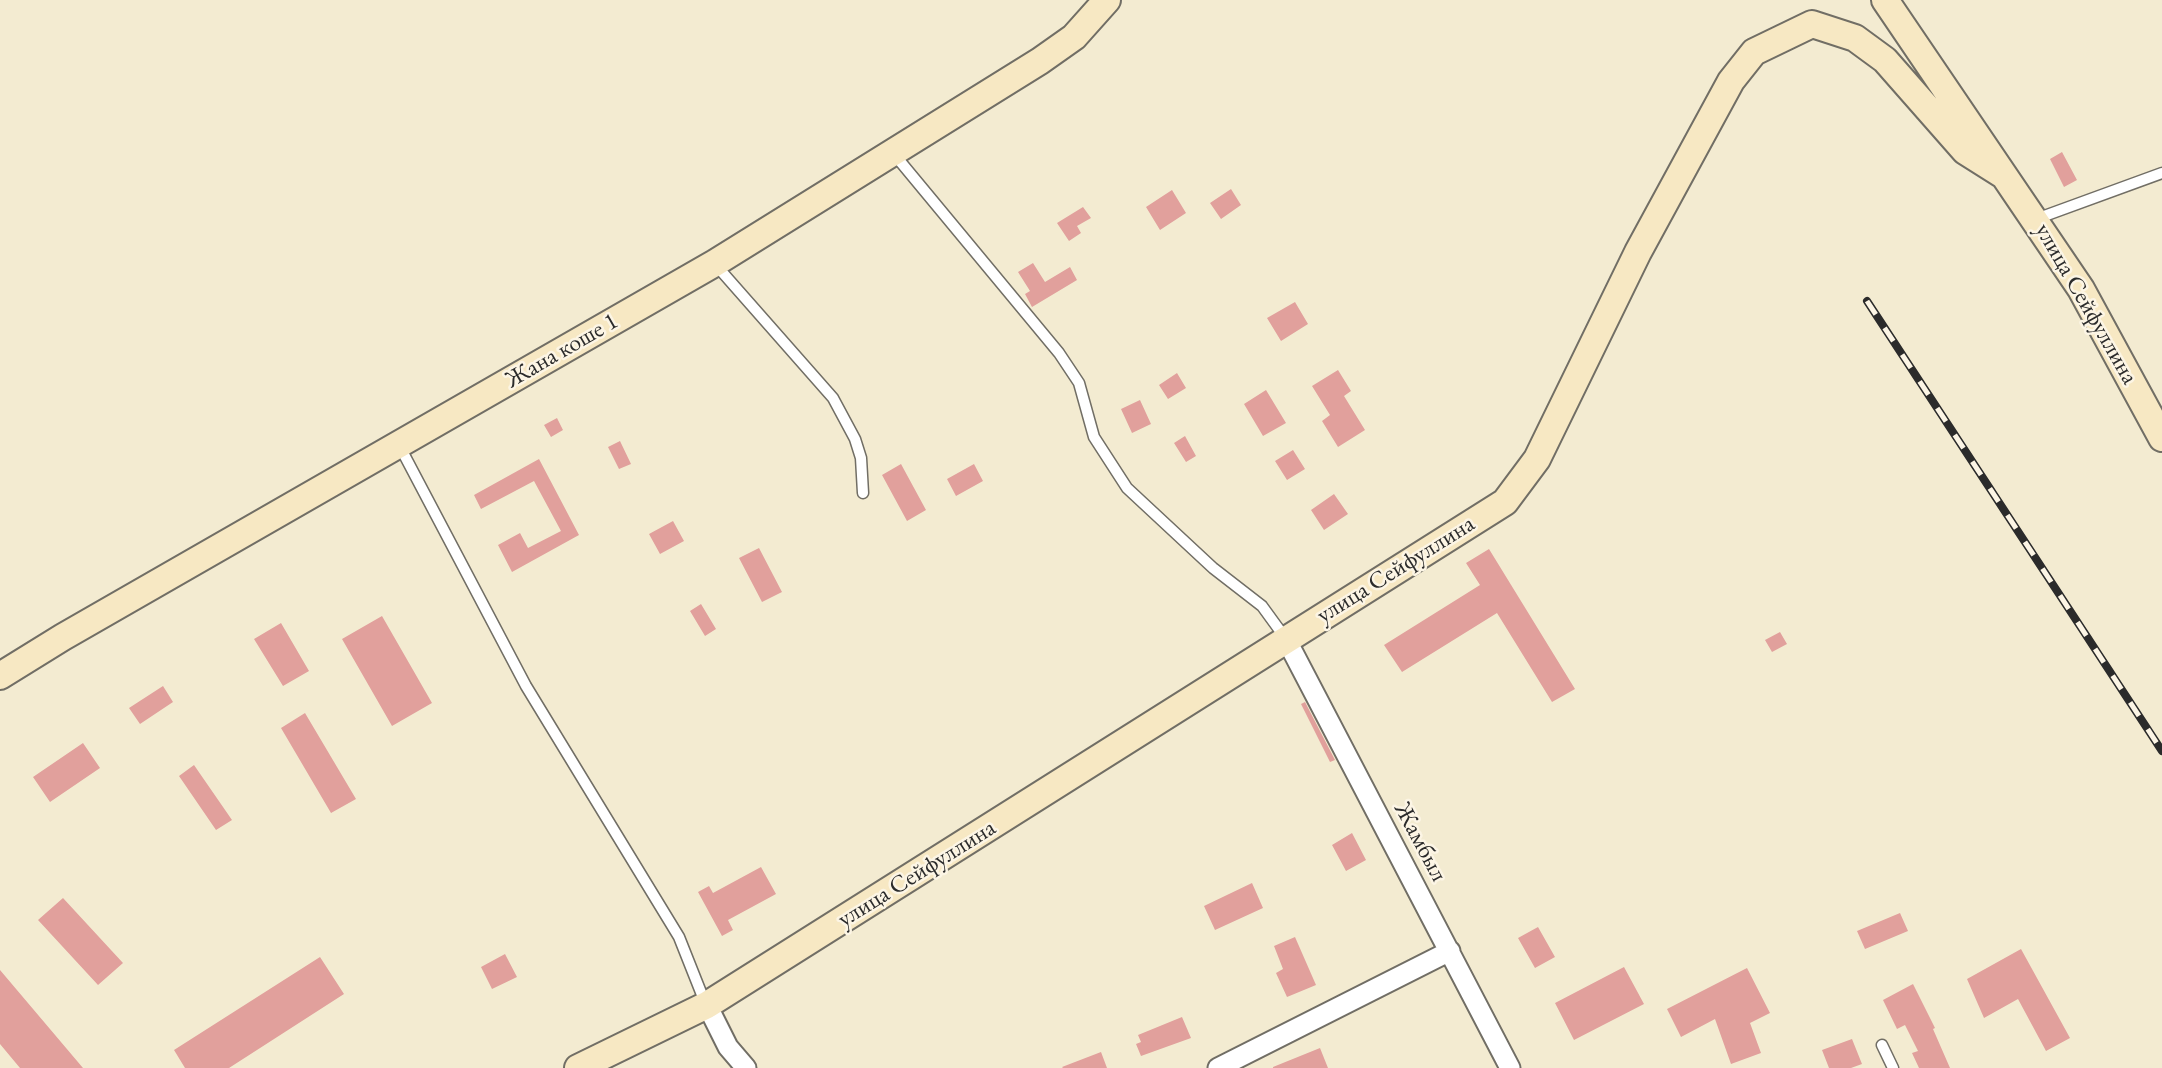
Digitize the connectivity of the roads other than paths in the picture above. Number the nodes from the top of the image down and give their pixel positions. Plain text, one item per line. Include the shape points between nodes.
1 (1107, 0) edge
2 (1885, 0) edge
3 (894, 154) junction
4 (2162, 173) edge
5 (2003, 175) junction
6 (2036, 219) junction
7 (715, 263) junction
8 (2162, 438) edge
9 (399, 444) junction
10 (863, 493) dead end
11 (1286, 639) junction
12 (0, 676) edge
13 (1450, 951) junction
14 (707, 1005) junction
15 (1882, 1045) dead end
16 (578, 1068) edge
17 (746, 1068) edge
18 (1219, 1068) edge
19 (1510, 1068) edge
20 (1893, 1068) edge

1 - 3 street, Жана коше 1 via 1074,37
2 - 5 street, улица Сейфуллина
3 - 7 street, Жана коше 1
3 - 11 lane via 1059,353 1079,383 1094,437 1127,488 1213,568 1262,606
4 - 6 lane
5 - 6 street, улица Сейфуллина
5 - 11 street, улица Сейфуллина via 1965,151 1885,60 1855,38 1812,24 1754,52 1731,81 1638,252 1537,459 1505,502
6 - 8 street, улица Сейфуллина via 2081,289
7 - 9 street, Жана коше 1
7 - 10 lane via 833,398 855,439
9 - 12 street, Жана коше 1
9 - 14 lane via 526,686 679,937
11 - 13 street, Жамбыл
11 - 14 street, улица Сейфуллина
13 - 18 street
13 - 19 street, Жамбыл
14 - 16 street, улица Сейфуллина
14 - 17 street via 728,1047
15 - 20 lane

